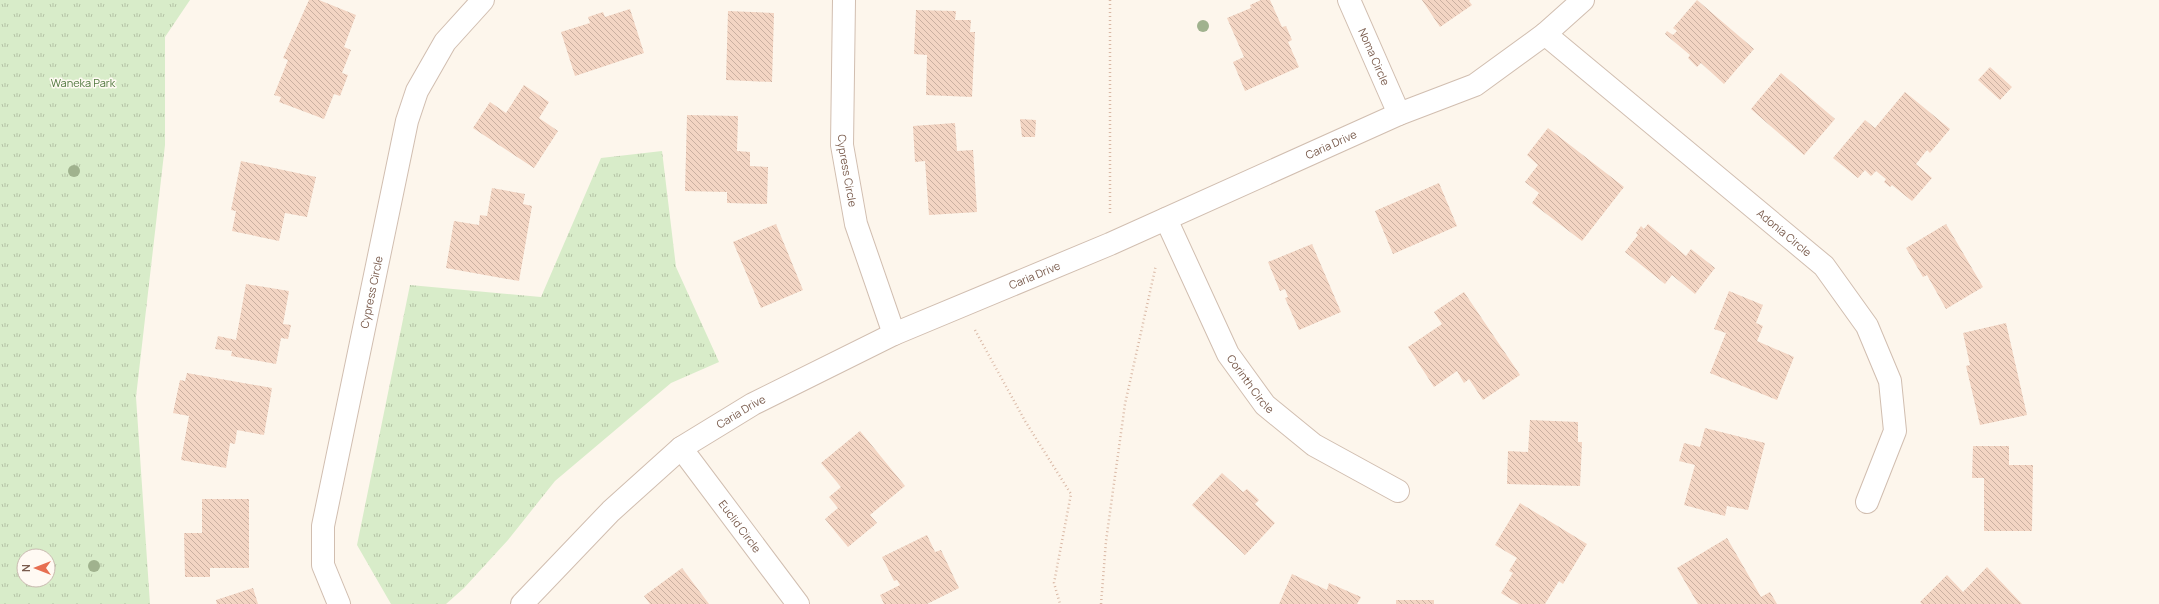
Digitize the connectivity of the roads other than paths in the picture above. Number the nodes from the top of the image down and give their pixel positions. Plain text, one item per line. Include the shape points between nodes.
1 (483, 0) edge
2 (844, 0) edge
3 (1349, 0) edge
4 (1583, 0) edge
5 (1545, 34) junction
6 (1399, 114) junction
7 (1166, 219) junction
8 (894, 334) junction
9 (682, 448) junction
10 (1398, 491) dead end
11 (1868, 502) dead end
12 (339, 604) edge
13 (522, 604) edge
14 (798, 604) edge

1 - 12 street, Cypress Circle via 445,42 417,91 407,121 323,526 323,565
2 - 8 street, Cypress Circle via 842,145 856,224
3 - 6 street, Noma Circle
4 - 5 street, Caria Drive
5 - 6 street, Caria Drive via 1475,85
5 - 11 street, Adonia Circle via 1824,266 1868,326 1890,381 1895,431
6 - 7 street, Caria Drive
7 - 8 street, Caria Drive
7 - 10 street, Corinth Circle via 1228,354 1265,405 1314,445
8 - 9 street, Caria Drive via 753,404
9 - 13 street, Caria Drive via 612,511
9 - 14 street, Euclid Circle

